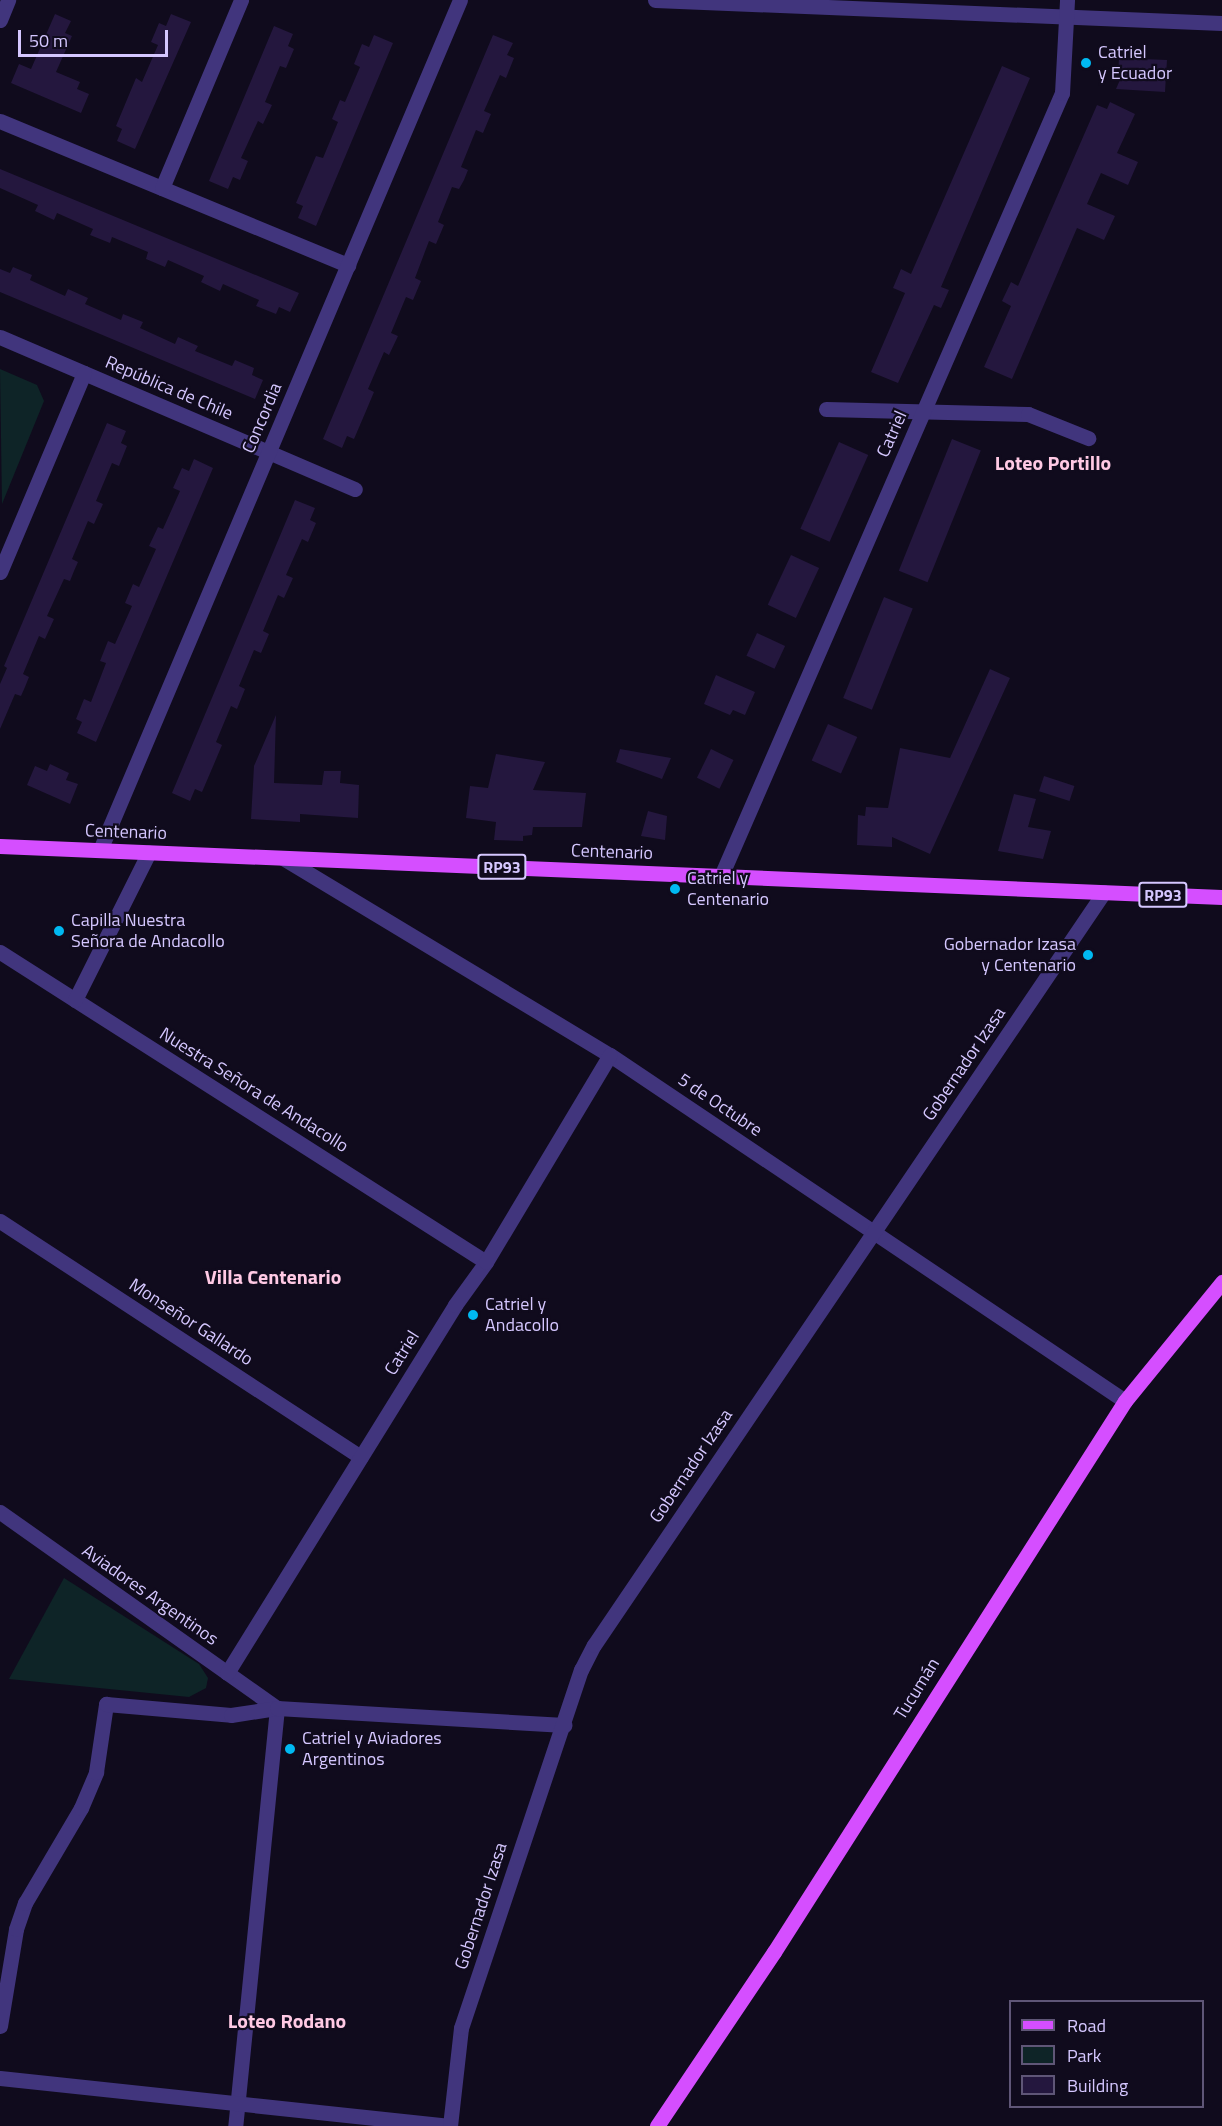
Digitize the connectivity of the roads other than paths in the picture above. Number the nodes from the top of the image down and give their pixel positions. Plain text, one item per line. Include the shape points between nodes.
1 (8, 0) edge
2 (242, 0) edge
3 (460, 0) edge
4 (655, 0) edge
5 (669, 0) edge
6 (1067, 0) edge
7 (866, 4) edge
8 (1066, 17) junction
9 (0, 20) edge
10 (1222, 23) edge
11 (0, 122) edge
12 (162, 188) junction
13 (348, 265) junction
14 (0, 337) edge
15 (84, 373) junction
16 (826, 409) dead end
17 (924, 411) junction
18 (1088, 438) dead end
19 (268, 452) junction
20 (356, 489) dead end
21 (0, 572) edge
22 (0, 846) edge
23 (99, 850) junction
24 (149, 852) junction
25 (283, 858) junction
26 (721, 876) junction
27 (1104, 892) junction
28 (1222, 897) edge
29 (0, 952) edge
30 (75, 1000) junction
31 (610, 1055) junction
32 (0, 1221) edge
33 (872, 1231) junction
34 (486, 1262) junction
35 (1222, 1282) edge
36 (1125, 1401) junction
37 (360, 1457) junction
38 (0, 1512) edge
39 (227, 1673) junction
40 (278, 1708) junction
41 (564, 1725) junction
42 (0, 2026) edge
43 (0, 2078) edge
44 (238, 2104) junction
45 (235, 2126) edge
46 (448, 2126) edge
47 (657, 2126) edge

1 - 9 street
2 - 12 street
3 - 13 street, Concordia
4 - 5 street
5 - 7 street
6 - 8 street, Catriel
7 - 8 street
8 - 10 street
8 - 17 street, Catriel via 1062,93
11 - 12 street
12 - 13 street
13 - 19 street, Concordia
14 - 15 street, República de Chile
15 - 19 street, República de Chile
15 - 21 street
16 - 17 street
17 - 18 street via 1028,414
17 - 26 street, Catriel
19 - 20 street, República de Chile
19 - 23 street, Concordia
22 - 23 main road, Centenario / RP93
23 - 24 main road, Centenario / RP93
24 - 25 main road, Centenario / RP93
24 - 30 street
25 - 26 main road, Centenario / RP93
25 - 31 street, 5 de Octubre
26 - 27 main road, Centenario / RP93
27 - 28 main road, Centenario / RP93
27 - 33 street, Gobernador Izasa
29 - 30 street, Nuestra Señora de Andacollo
30 - 34 street, Nuestra Señora de Andacollo
31 - 33 street, 5 de Octubre
31 - 34 street, Catriel
32 - 37 street, Monseñor Gallardo
33 - 36 street, 5 de Octubre
33 - 41 street, Gobernador Izasa via 594,1645 581,1670
34 - 37 street, Catriel
35 - 36 main road, Tucumán
36 - 47 main road, Tucumán via 774,1952
37 - 39 street, Catriel
38 - 39 street, Aviadores Argentinos
39 - 40 street, Aviadores Argentinos
40 - 41 street
40 - 42 street via 231,1715 106,1704 92,1781 19,1920
40 - 44 street
41 - 46 street, Gobernador Izasa via 461,2028
43 - 44 street
44 - 45 street
44 - 46 street

